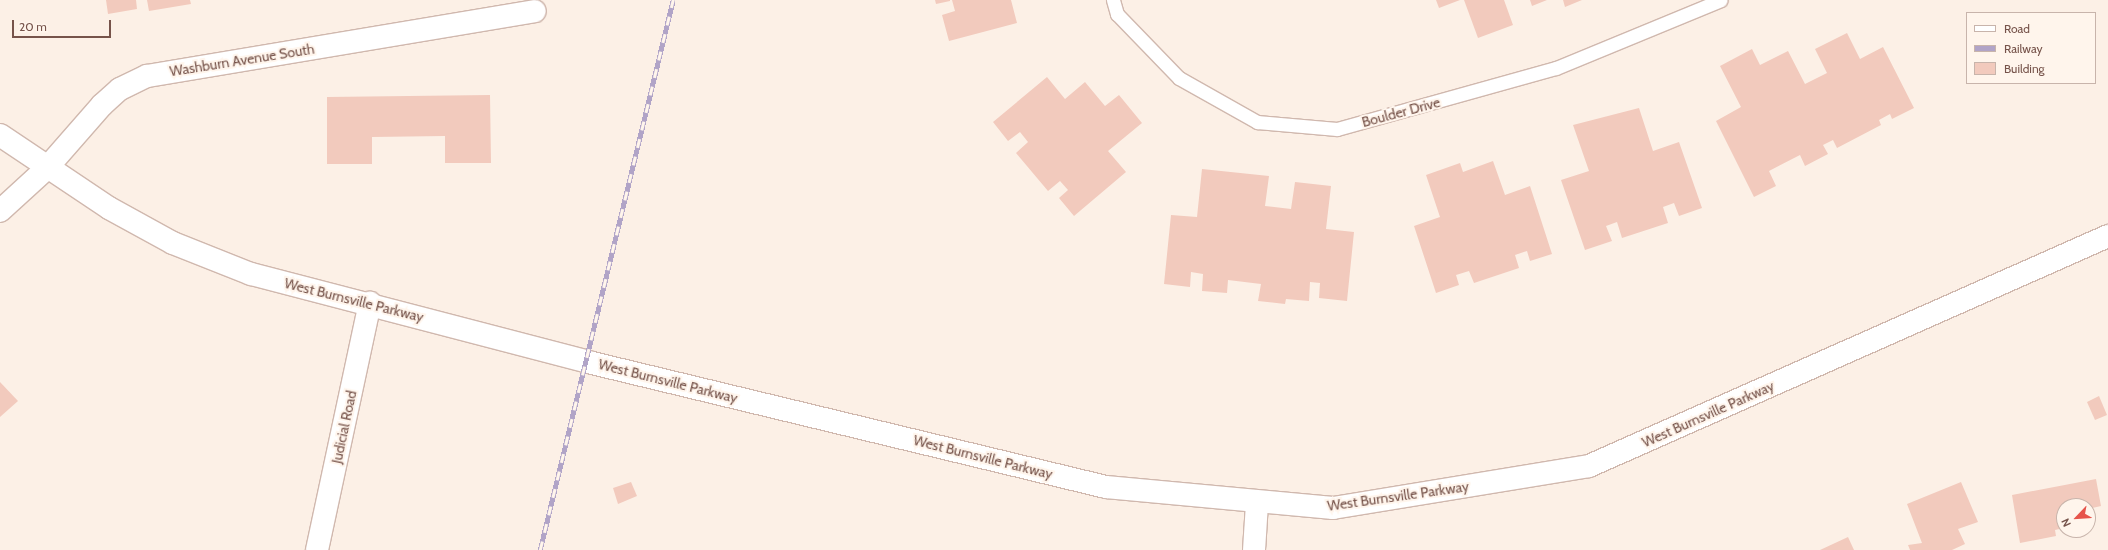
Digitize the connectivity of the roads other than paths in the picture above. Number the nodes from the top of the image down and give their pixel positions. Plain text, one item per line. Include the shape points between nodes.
1 (1113, 0) edge
2 (1721, 0) edge
3 (535, 11) dead end
4 (0, 135) edge
5 (46, 169) junction
6 (0, 211) edge
7 (2108, 236) edge
8 (370, 304) junction
9 (1257, 503) junction
10 (317, 550) edge
11 (1254, 550) edge

1 - 2 lane, Boulder Drive via 1117,14 1179,78 1257,122 1337,129 1556,68
3 - 5 street, Washburn Avenue South via 147,76 120,89 102,105
4 - 5 street, West Burnsville Parkway
5 - 6 street, Washburn Avenue South
5 - 8 street, West Burnsville Parkway via 173,243 251,274
7 - 9 street, West Burnsville Parkway via 1589,466 1333,508
8 - 9 street, West Burnsville Parkway via 588,362 1106,487
8 - 10 street, Judicial Road
9 - 11 street

